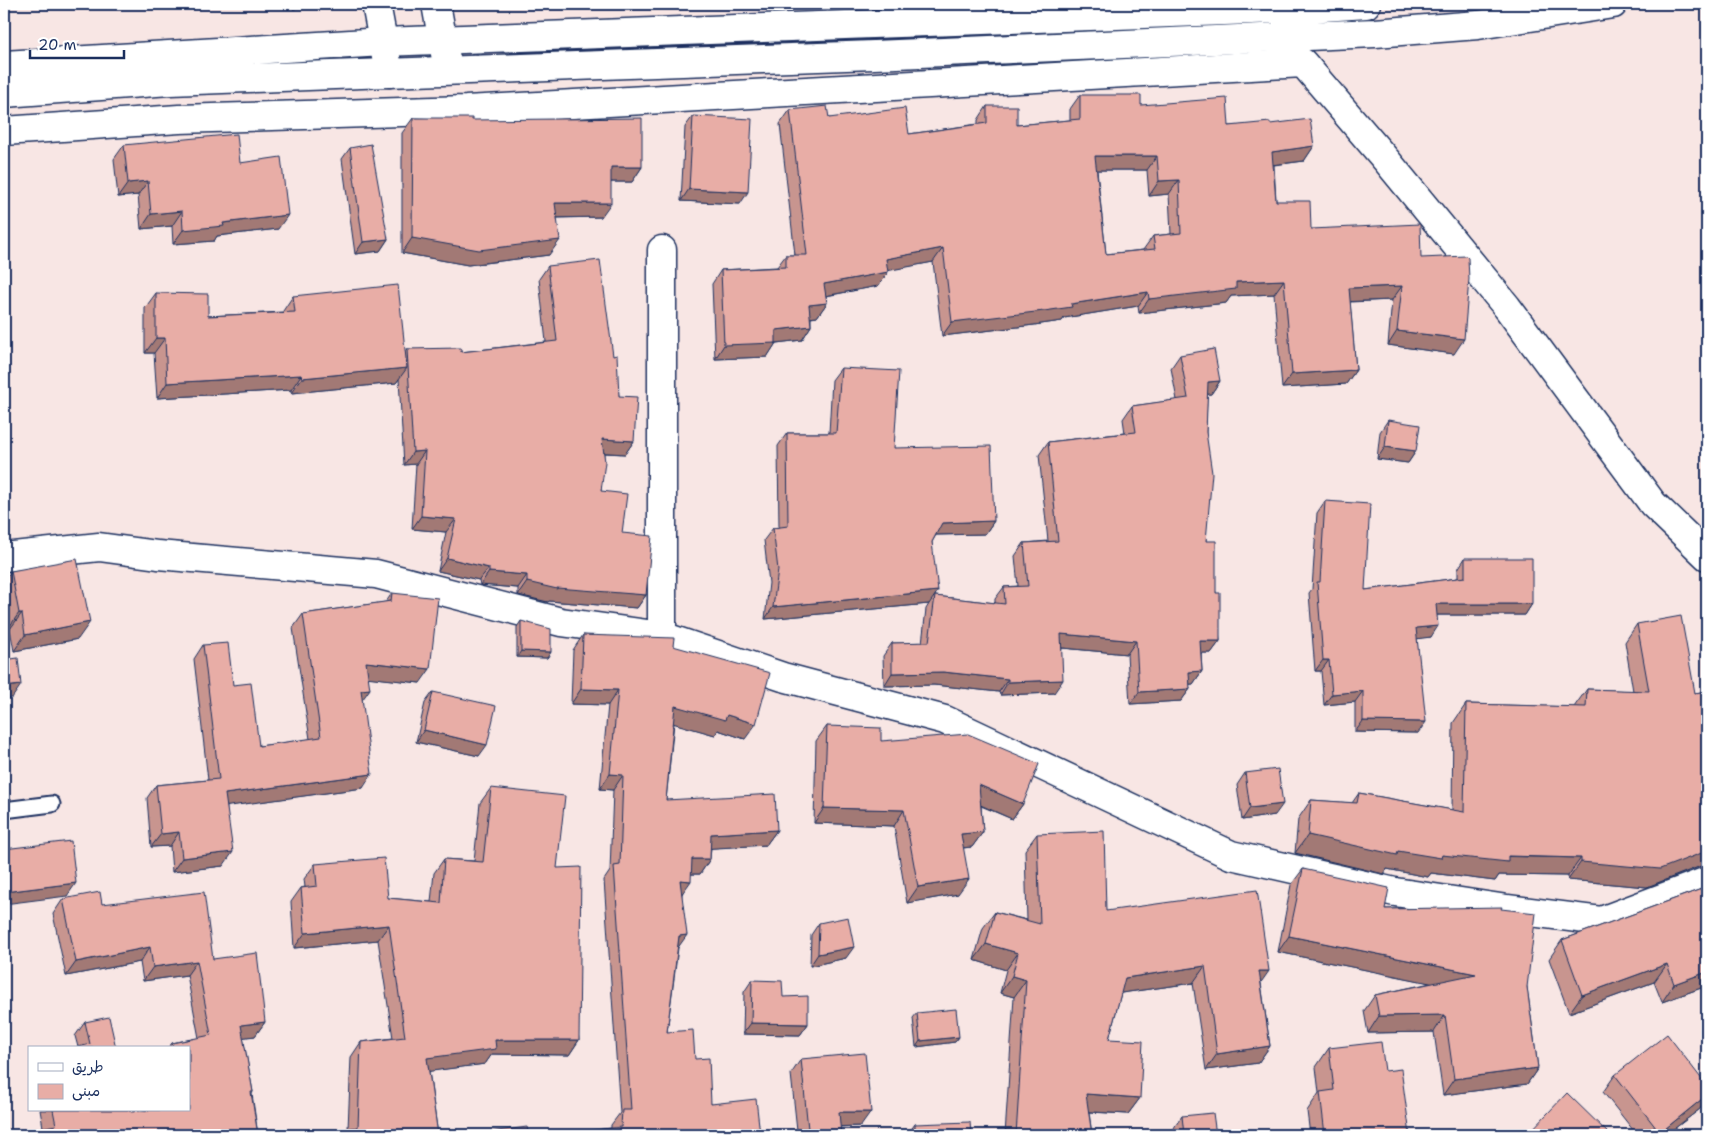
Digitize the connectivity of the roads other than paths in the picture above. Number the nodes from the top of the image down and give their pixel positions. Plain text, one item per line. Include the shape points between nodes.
1 (376, 4) edge
2 (436, 4) edge
3 (1366, 4) edge
4 (1613, 4) edge
5 (443, 40) junction
6 (383, 42) junction
7 (4, 65) edge
8 (448, 70) junction
9 (389, 73) junction
10 (4, 93) edge
11 (4, 131) edge
12 (662, 250) dead end
13 (1707, 556) edge
14 (4, 557) edge
15 (662, 636) junction
16 (52, 804) dead end
17 (4, 810) edge
18 (1707, 881) edge

1 - 6 street
2 - 5 street
3 - 5 street
4 - 8 street via 1478,25 1375,33
5 - 6 street
5 - 8 street
6 - 7 street
6 - 9 street
8 - 9 street
9 - 10 street via 170,81
11 - 13 street via 179,119 466,110 1303,63 1387,160 1506,307 1653,504
12 - 15 street
14 - 15 street via 99,547 376,574 561,622
15 - 18 street via 783,676 945,720 1231,855 1395,892 1601,921
16 - 17 lane

